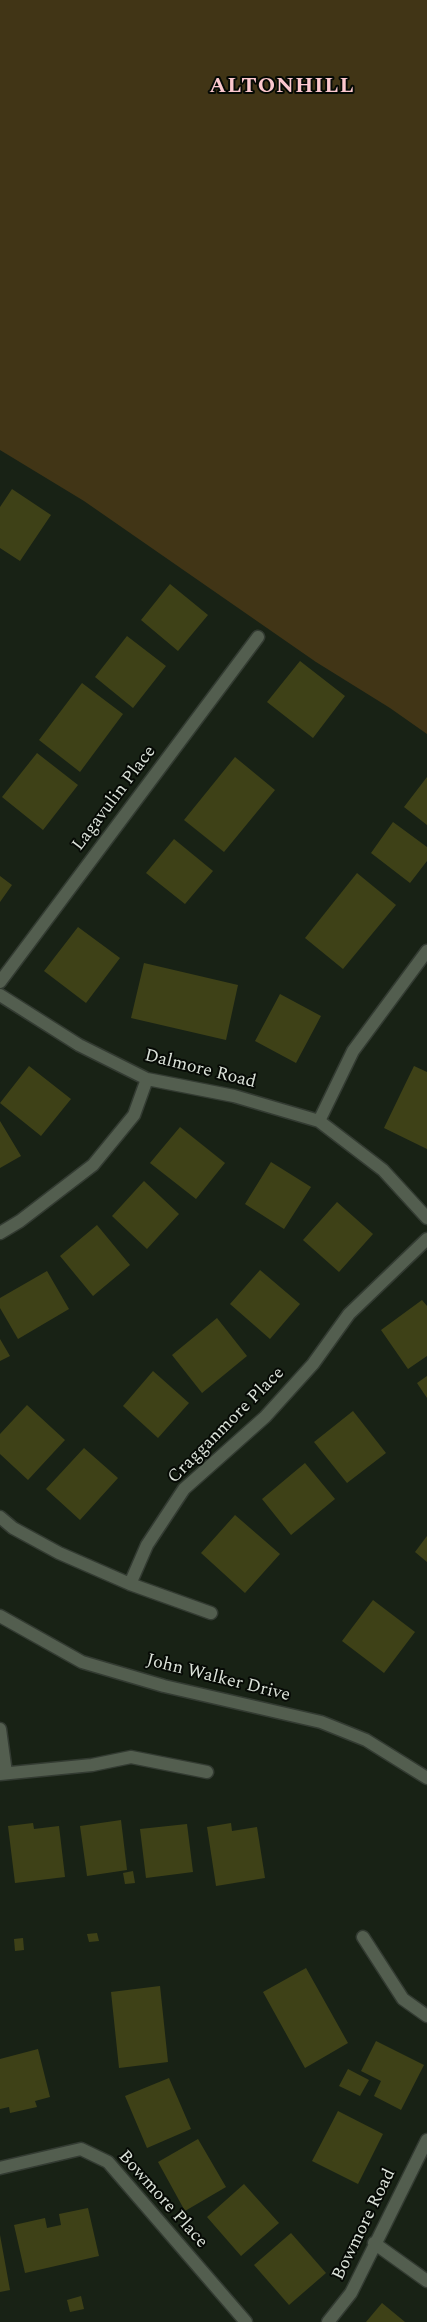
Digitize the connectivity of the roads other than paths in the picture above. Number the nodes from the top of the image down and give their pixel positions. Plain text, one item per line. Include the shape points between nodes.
1 (258, 636) dead end
2 (427, 951) edge
3 (0, 982) edge
4 (0, 996) edge
5 (147, 1079) junction
6 (319, 1121) junction
7 (427, 1218) edge
8 (0, 1233) edge
9 (427, 1239) edge
10 (0, 1517) edge
11 (130, 1584) junction
12 (211, 1613) dead end
13 (0, 1616) edge
14 (0, 1730) edge
15 (207, 1772) dead end
16 (3, 1774) edge
17 (427, 1778) edge
18 (363, 1937) dead end
19 (427, 2016) edge
20 (427, 2140) edge
21 (0, 2168) edge
22 (374, 2243) junction
23 (427, 2281) edge
24 (246, 2322) edge
25 (328, 2322) edge

1 - 3 street, Lagavulin Place
2 - 6 street via 353,1051
4 - 5 street, Dalmore Road via 79,1045
5 - 6 street, Dalmore Road via 234,1096
5 - 8 street via 134,1115 92,1165
6 - 7 street via 383,1170
9 - 11 street, Cragganmore Place via 349,1314 314,1364 265,1416 184,1489 147,1546
10 - 11 street via 13,1528 59,1553
11 - 12 street
13 - 17 street, John Walker Drive via 82,1662 164,1686 320,1722 366,1740
14 - 16 street
15 - 16 street via 131,1757 92,1765
18 - 19 street via 403,1999
20 - 22 street, Bowmore Road
21 - 24 street, Bowmore Place via 81,2149 108,2162
22 - 23 street
22 - 25 street, Bowmore Road via 351,2293

